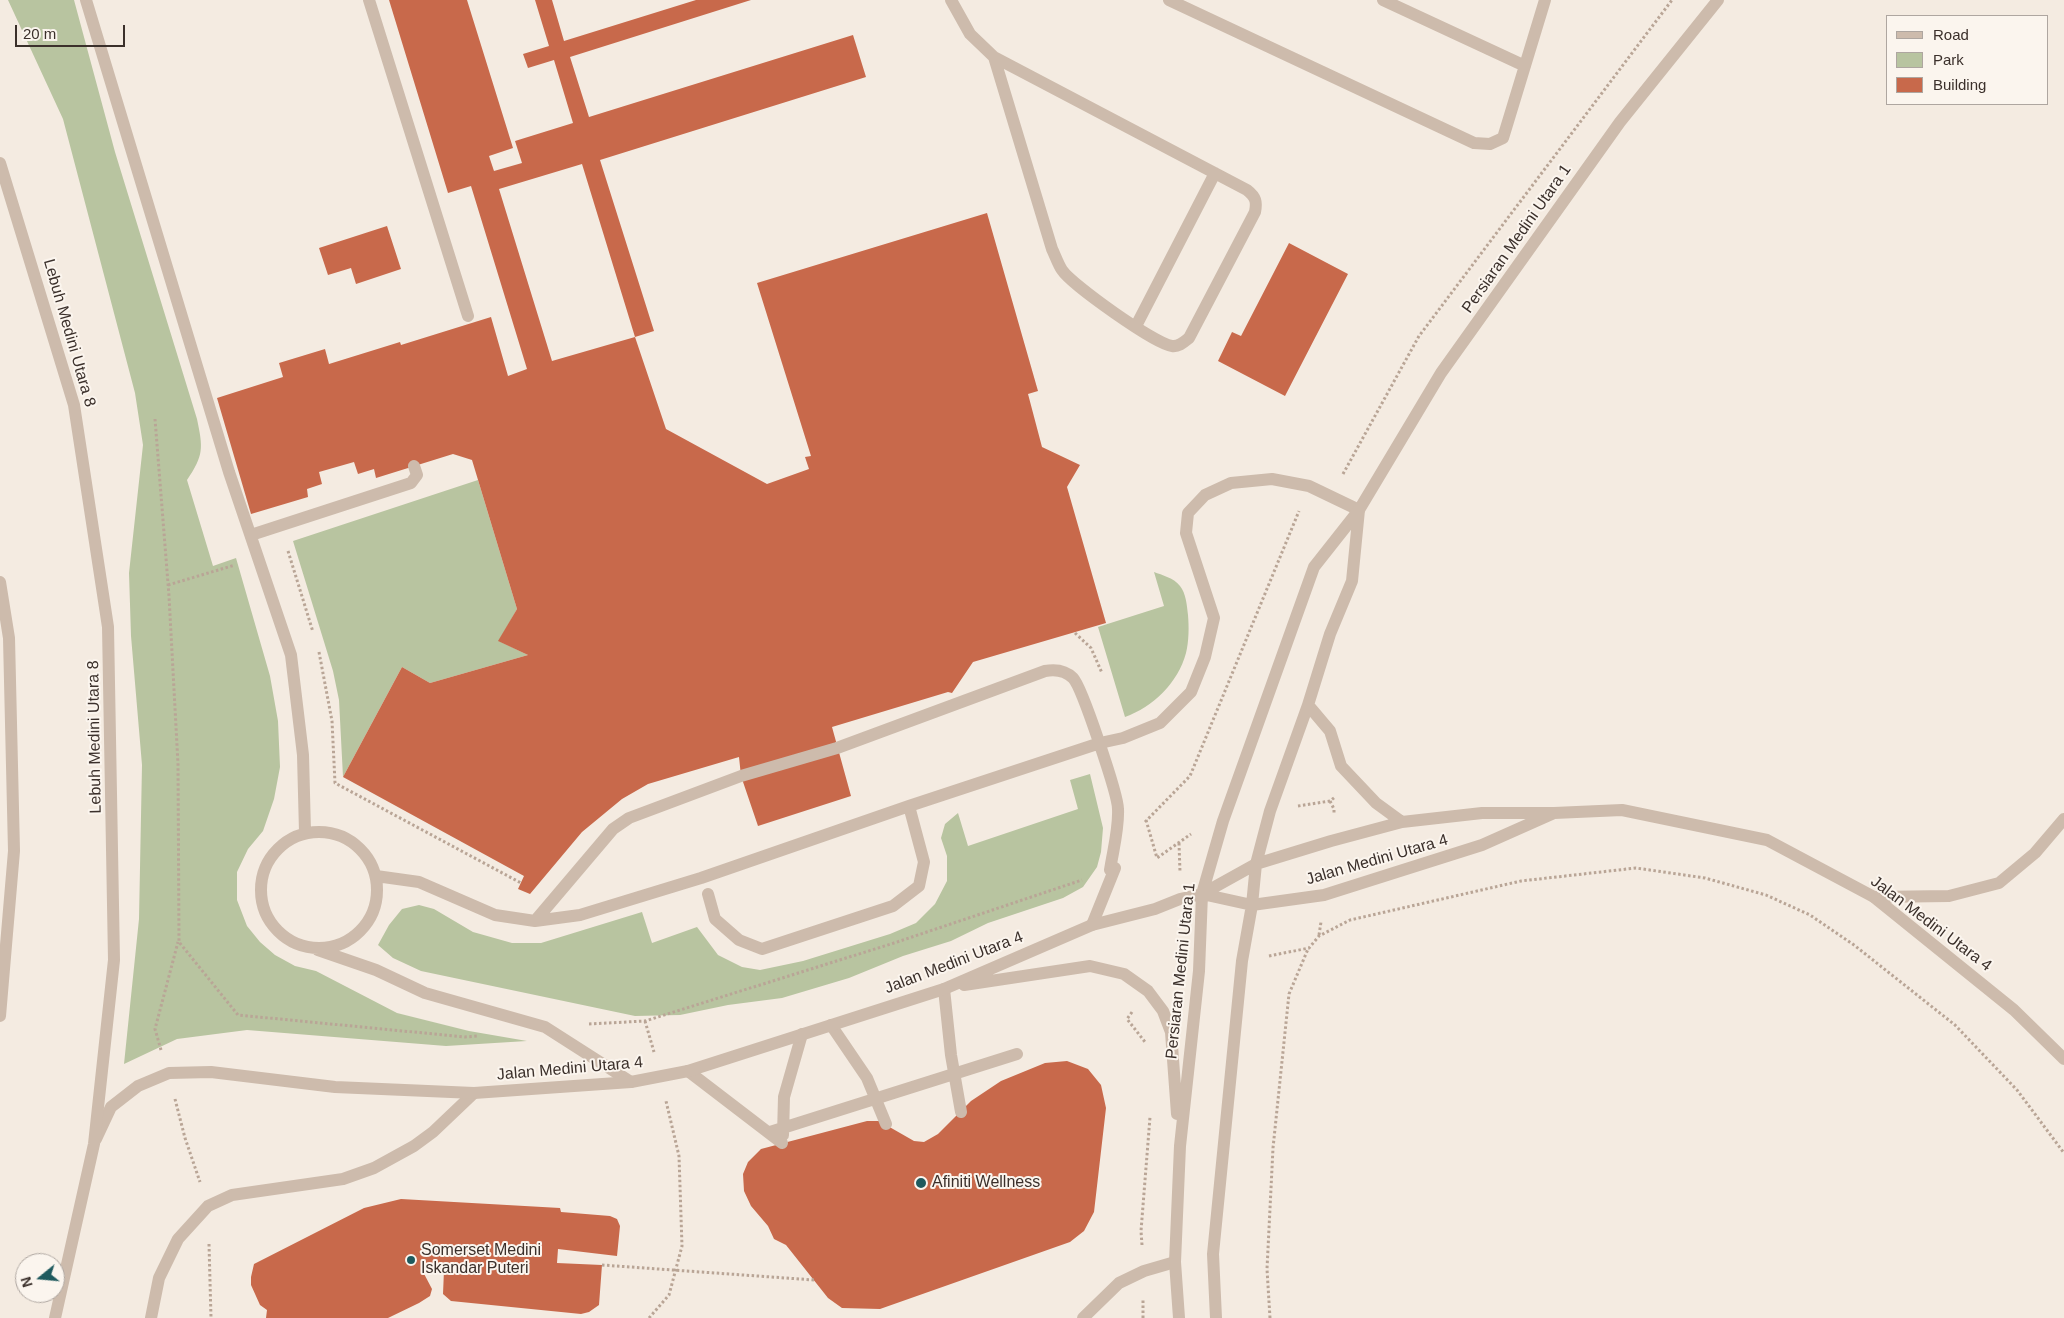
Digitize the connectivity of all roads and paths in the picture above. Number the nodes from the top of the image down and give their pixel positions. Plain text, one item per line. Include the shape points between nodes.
1 (86, 0) edge
2 (369, 0) edge
3 (951, 0) edge
4 (1169, 0) edge
5 (1383, 0) edge
6 (1545, 0) edge
7 (1718, 0) edge
8 (994, 57) junction
9 (1525, 66) junction
10 (0, 163) edge
11 (1215, 173) junction
12 (468, 316) dead end
13 (1136, 326) junction
14 (414, 466) dead end
15 (1359, 510) junction
16 (251, 535) junction
17 (288, 551) dead end
18 (232, 565) dead end
19 (0, 582) edge
20 (168, 585) dead end
21 (313, 633) dead end
22 (318, 651) dead end
23 (1308, 705) junction
24 (1100, 743) junction
25 (1330, 801) dead end
26 (909, 806) junction
27 (1334, 809) dead end
28 (1554, 813) junction
29 (2064, 819) edge
30 (1402, 822) junction
31 (305, 832) junction
32 (1256, 864) junction
33 (376, 876) junction
34 (521, 883) dead end
35 (708, 894) dead end
36 (1202, 894) junction
37 (1874, 897) junction
38 (1252, 905) junction
39 (535, 921) junction
40 (1092, 926) junction
41 (1319, 936) dead end
42 (178, 942) dead end
43 (314, 948) junction
44 (1309, 948) dead end
45 (944, 988) junction
46 (1148, 991) junction
47 (0, 1016) edge
48 (645, 1021) dead end
49 (831, 1025) junction
50 (802, 1034) junction
51 (1148, 1048) dead end
52 (1017, 1054) dead end
53 (2064, 1059) edge
54 (688, 1071) junction
55 (168, 1073) junction
56 (954, 1074) junction
57 (661, 1076) junction
58 (632, 1082) junction
59 (474, 1093) junction
60 (876, 1099) junction
61 (1151, 1109) dead end
62 (960, 1112) dead end
63 (886, 1124) dead end
64 (783, 1128) junction
65 (94, 1144) junction
66 (1180, 1146) junction
67 (2064, 1153) edge
68 (208, 1206) junction
69 (1175, 1262) junction
70 (602, 1265) dead end
71 (1144, 1271) junction
72 (814, 1280) dead end
73 (55, 1318) edge
74 (151, 1318) edge
75 (211, 1318) edge
76 (649, 1318) edge
77 (1083, 1318) edge
78 (1143, 1318) edge
79 (1179, 1318) edge
80 (1216, 1318) edge
81 (1270, 1318) edge

1 - 16 street
2 - 12 street
3 - 8 street via 970,34
4 - 9 street via 1474,143 1490,144 1503,138
5 - 9 street
6 - 9 street
7 - 15 street, Persiaran Medini Utara 1 via 1620,122 1441,373
8 - 11 street
8 - 13 street via 1052,249 1062,270
10 - 65 street, Lebuh Medini Utara 8 via 74,405 108,627 114,960
11 - 13 street
11 - 13 street via 1254,196 1255,212 1182,344 1174,347 1166,344
14 - 16 street via 417,475 412,483
15 - 23 street, Persiaran Medini Utara 1 via 1352,581 1330,634
15 - 24 street via 1309,486 1272,479 1231,483 1205,495 1188,513 1186,533 1214,618 1206,657 1191,692 1160,723 1123,738
15 - 36 street, Persiaran Medini Utara 1 via 1314,567 1223,821
16 - 31 street via 291,656 303,755
17 - 21 path
18 - 20 path
19 - 47 street via 9,638 14,851
22 - 34 path via 332,721 335,783
23 - 30 street via 1330,732 1342,766 1376,803
23 - 32 street, Persiaran Medini Utara 1 via 1270,811
24 - 26 street
24 - 39 street via 1074,679 1066,672 1045,671 837,748 741,776 628,818 613,829
24 - 40 street via 1118,808 1110,870 1115,868
25 - 27 path
26 - 35 street via 924,862 919,886 893,906 762,948 739,940 715,919
26 - 39 street via 701,878 580,915
28 - 30 street, Jalan Medini Utara 4 via 1482,812
28 - 37 street, Jalan Medini Utara 4 via 1622,810 1767,840
28 - 38 street, Jalan Medini Utara 4 via 1482,845 1324,895
29 - 37 street via 2035,853 1999,883 1949,896
30 - 32 street, Jalan Medini Utara 4
31 - 33 street via 341,835 357,845 368,858
31 - 43 street via 274,852 260,885 265,912 281,935 296,944
32 - 36 street, Jalan Medini Utara 4
32 - 38 street, Persiaran Medini Utara 1
33 - 39 street via 419,882 496,915
33 - 43 street via 373,912 364,927 350,940 333,947
36 - 38 street, Jalan Medini Utara 4
36 - 40 street, Jalan Medini Utara 4
36 - 66 street, Persiaran Medini Utara 1 via 1199,970
37 - 53 street, Jalan Medini Utara 4 via 2014,1010
38 - 80 street, Persiaran Medini Utara 1 via 1241,971 1213,1254
40 - 45 street, Jalan Medini Utara 4
41 - 67 path via 1350,920 1521,881 1636,868 1705,878 1766,895 1810,914 1954,1025 2017,1090
42 - 55 path via 155,1029
43 - 58 street via 376,970 425,994 546,1027
44 - 81 path via 1289,994 1272,1158 1267,1269
45 - 46 street via 1090,966 1124,974
45 - 49 street, Jalan Medini Utara 4
45 - 56 street
46 - 51 path via 1127,1019
46 - 66 street via 1163,1011 1172,1032
48 - 57 path
49 - 50 street, Jalan Medini Utara 4
49 - 60 street via 867,1078
50 - 54 street, Jalan Medini Utara 4
50 - 64 street via 784,1097
52 - 56 street
54 - 57 street, Jalan Medini Utara 4
54 - 64 street via 770,1132
55 - 59 street, Jalan Medini Utara 4 via 211,1072 335,1087
55 - 65 street, Jalan Medini Utara 4 via 138,1086 111,1107
55 - 68 path via 184,1138
56 - 60 street
56 - 62 street
57 - 58 street, Jalan Medini Utara 4
57 - 76 path via 679,1156 682,1246 668,1295
58 - 59 street, Jalan Medini Utara 4
59 - 68 street via 414,1146 374,1168 343,1179 232,1195
60 - 63 street
60 - 64 street
61 - 71 path via 1141,1231
65 - 73 street, Lebuh Medini Utara 8
66 - 69 street, Persiaran Medini Utara 1
68 - 74 street via 178,1239 159,1278
68 - 75 path
69 - 71 street
69 - 79 street, Persiaran Medini Utara 1
70 - 72 path
71 - 77 street via 1119,1282
71 - 78 path

